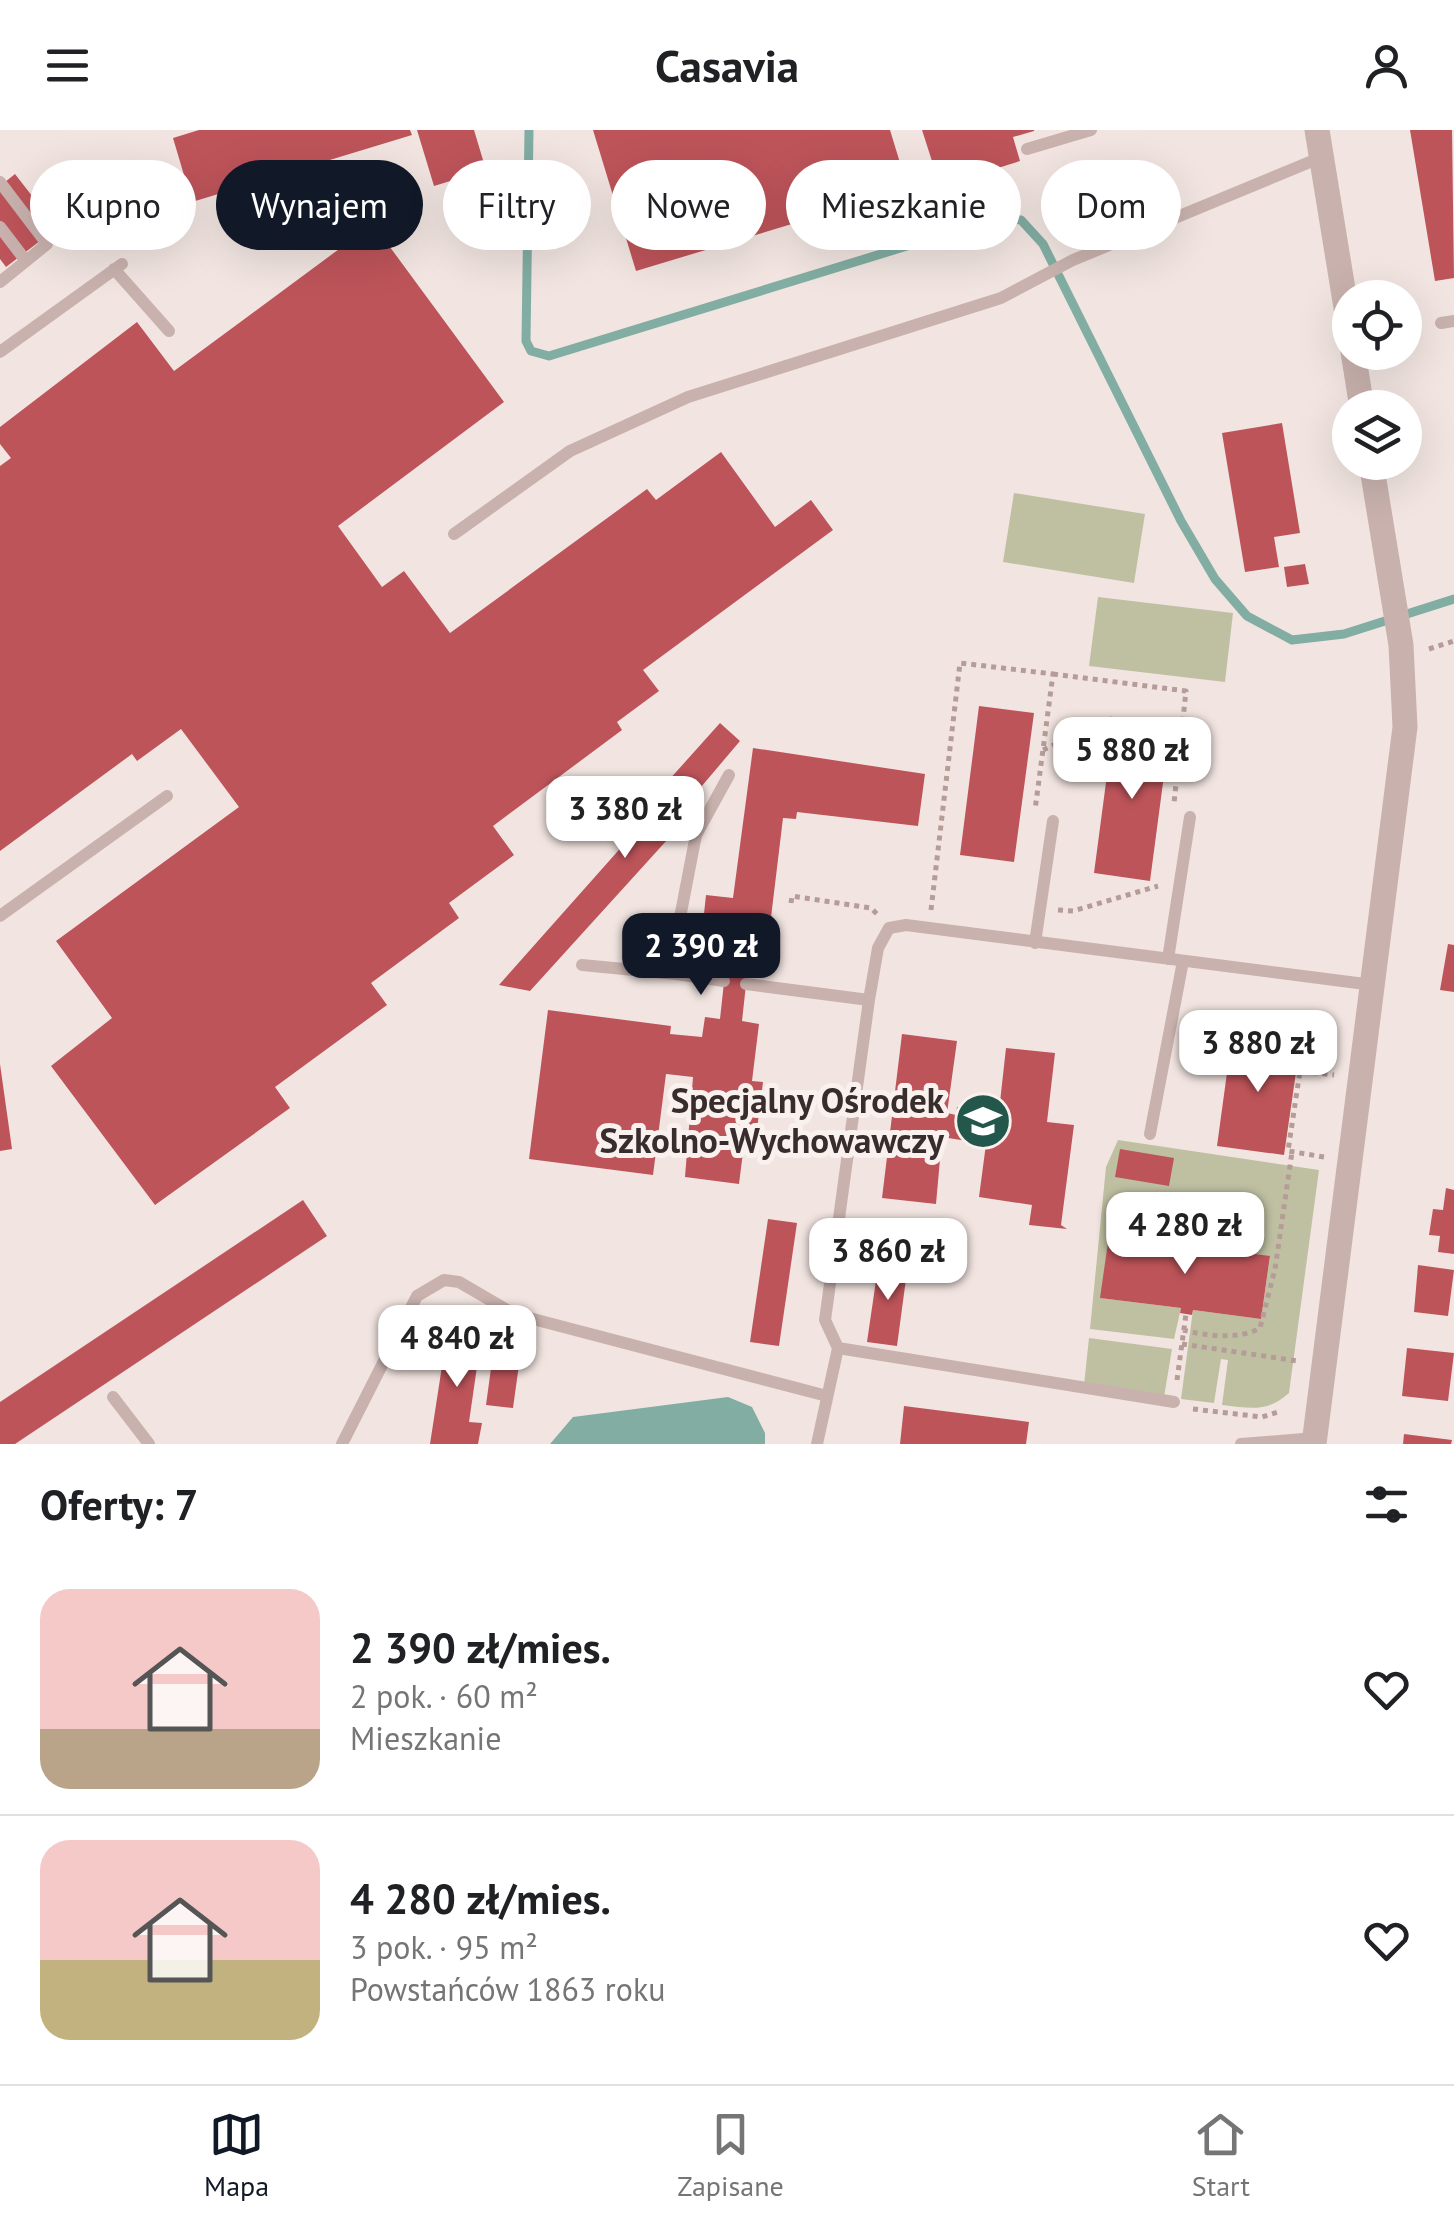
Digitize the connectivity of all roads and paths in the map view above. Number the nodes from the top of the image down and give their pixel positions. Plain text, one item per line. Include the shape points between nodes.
1 (1091, 130) edge
2 (1317, 130) edge
3 (1028, 149) dead end
4 (1322, 157) junction
5 (0, 182) edge
6 (0, 227) edge
7 (26, 261) junction
8 (1342, 280) edge
9 (0, 282) edge
10 (169, 331) dead end
11 (0, 352) edge
12 (1374, 480) edge
13 (454, 534) dead end
14 (1053, 674) junction
15 (1182, 728) junction
16 (1043, 750) junction
17 (729, 775) dead end
18 (167, 796) dead end
19 (1174, 806) dead end
20 (1190, 816) dead end
21 (1053, 821) dead end
22 (1033, 823) dead end
23 (1164, 899) dead end
24 (791, 903) dead end
25 (0, 916) edge
26 (930, 916) dead end
27 (1054, 920) dead end
28 (889, 928) junction
29 (1035, 944) junction
30 (1175, 960) junction
31 (582, 966) dead end
32 (676, 974) junction
33 (724, 982) dead end
34 (746, 984) dead end
35 (1373, 985) junction
36 (869, 1000) junction
37 (1335, 1075) dead end
38 (1150, 1134) dead end
39 (1292, 1152) junction
40 (1324, 1157) dead end
41 (1186, 1314) dead end
42 (1183, 1330) junction
43 (1182, 1344) junction
44 (838, 1348) junction
45 (1298, 1361) dead end
46 (113, 1396) dead end
47 (827, 1396) junction
48 (1174, 1402) junction
49 (1278, 1412) dead end
50 (1314, 1441) edge
51 (149, 1444) edge
52 (342, 1444) edge
53 (818, 1444) edge
54 (1241, 1444) edge

1 - 3 lane
2 - 4 street
4 - 8 street
4 - 13 lane via 1074,260 1002,298 688,398 570,451
5 - 7 lane via 47,244
6 - 7 lane
7 - 9 lane
10 - 11 lane via 118,267
12 - 35 street via 1401,645 1405,728
14 - 15 path via 1186,691
14 - 16 path
14 - 26 path via 960,663
15 - 16 path via 1111,719
15 - 19 path
16 - 22 path
17 - 32 lane via 696,835
18 - 25 lane
20 - 30 lane
21 - 29 lane
23 - 27 path via 1166,883 1073,911 1055,910
24 - 28 path via 792,896 871,908
28 - 29 lane
28 - 36 lane via 878,948
29 - 30 lane
30 - 35 lane
30 - 38 lane
31 - 32 lane
32 - 33 lane
34 - 36 lane
35 - 50 street
36 - 44 lane via 825,1320
37 - 39 path via 1300,1071
39 - 40 path
39 - 42 path via 1260,1328 1215,1336
41 - 42 path
42 - 43 path
43 - 45 path
43 - 48 path
44 - 47 lane
44 - 48 lane
46 - 51 lane
47 - 52 lane via 514,1314 444,1280 417,1296
47 - 53 lane
48 - 49 path via 1262,1418
50 - 54 lane

